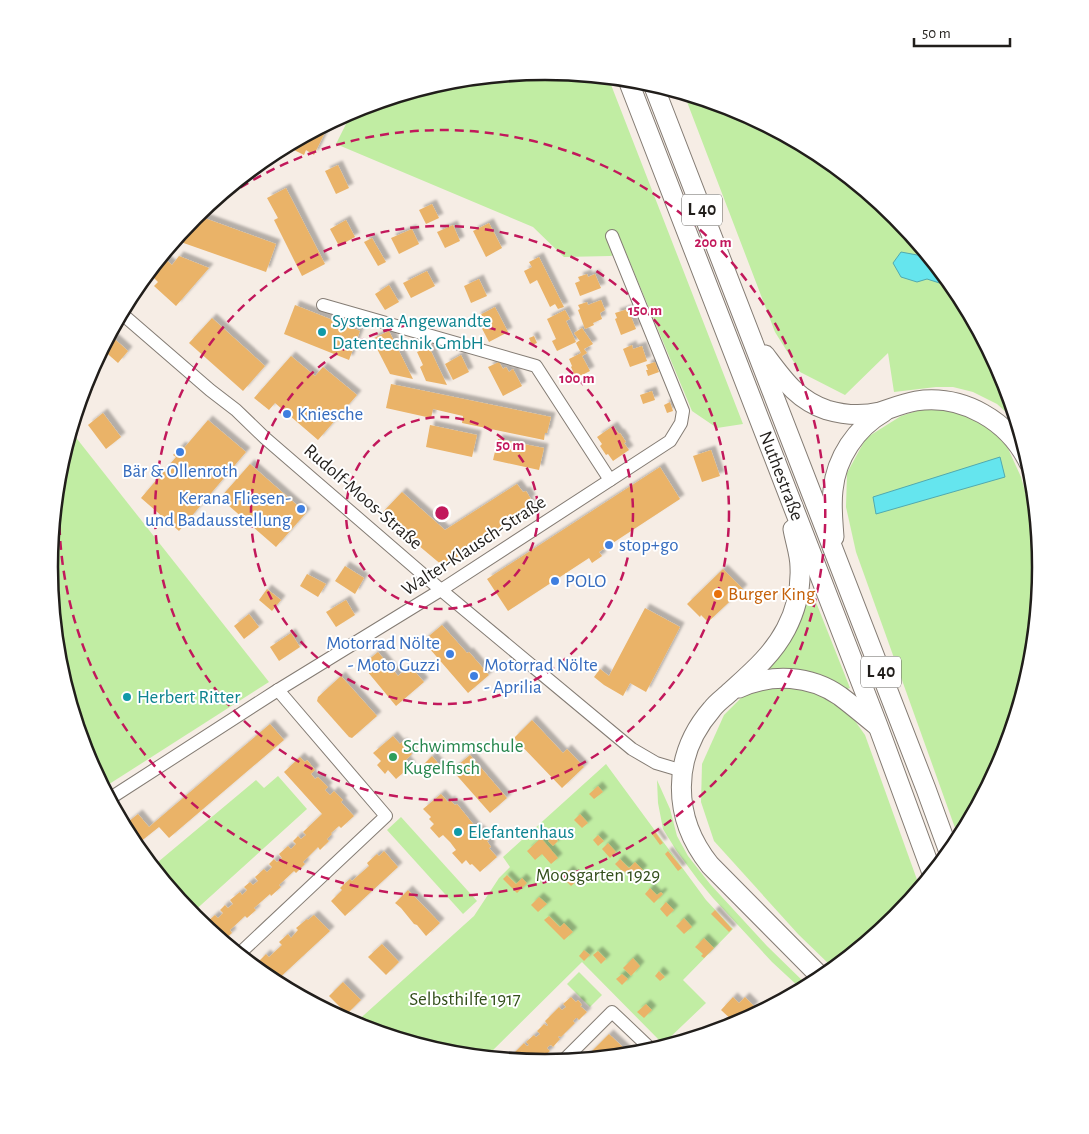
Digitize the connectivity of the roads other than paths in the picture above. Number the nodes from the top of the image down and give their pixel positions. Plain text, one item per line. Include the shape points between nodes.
1 (631, 88) edge
2 (657, 93) edge
3 (612, 236) dead end
4 (323, 305) dead end
5 (126, 318) edge
6 (751, 336) junction
7 (890, 409) junction
8 (1015, 442) edge
9 (781, 474) junction
10 (610, 480) junction
11 (835, 555) junction
12 (441, 590) junction
13 (278, 690) junction
14 (725, 696) junction
15 (878, 726) junction
16 (683, 771) junction
17 (115, 795) edge
18 (946, 843) edge
19 (929, 865) edge
20 (244, 950) edge
21 (816, 972) edge
22 (645, 1044) edge
23 (572, 1053) edge

1 - 9 highway, Nuthestraße / L 40
2 - 6 highway, Nuthestraße / L 40
3 - 10 street, Walter-Klausch-Straße via 683,411 681,423 670,441
4 - 10 street via 536,366
5 - 12 street, Rudolf-Moos-Straße
6 - 7 highway via 785,382 815,405 852,414
6 - 11 highway, Nuthestraße / L 40
7 - 8 highway via 910,402 931,400 959,404 996,422
7 - 11 highway via 857,434 842,456 832,503
9 - 14 highway via 800,565 797,597 790,620 770,654
9 - 15 highway, Nuthestraße / L 40
10 - 12 street, Walter-Klausch-Straße
11 - 18 highway, Nuthestraße / L 40
12 - 13 street, Walter-Klausch-Straße
12 - 16 street, Rudolf-Moos-Straße via 632,749 656,763
13 - 17 street, Walter-Klausch-Straße
13 - 20 street via 386,816
14 - 15 highway via 758,681 783,678 807,681 841,696
14 - 16 highway via 712,708 693,737
15 - 19 highway, Nuthestraße / L 40
16 - 21 highway via 683,810 699,851
22 - 23 street via 612,1012

